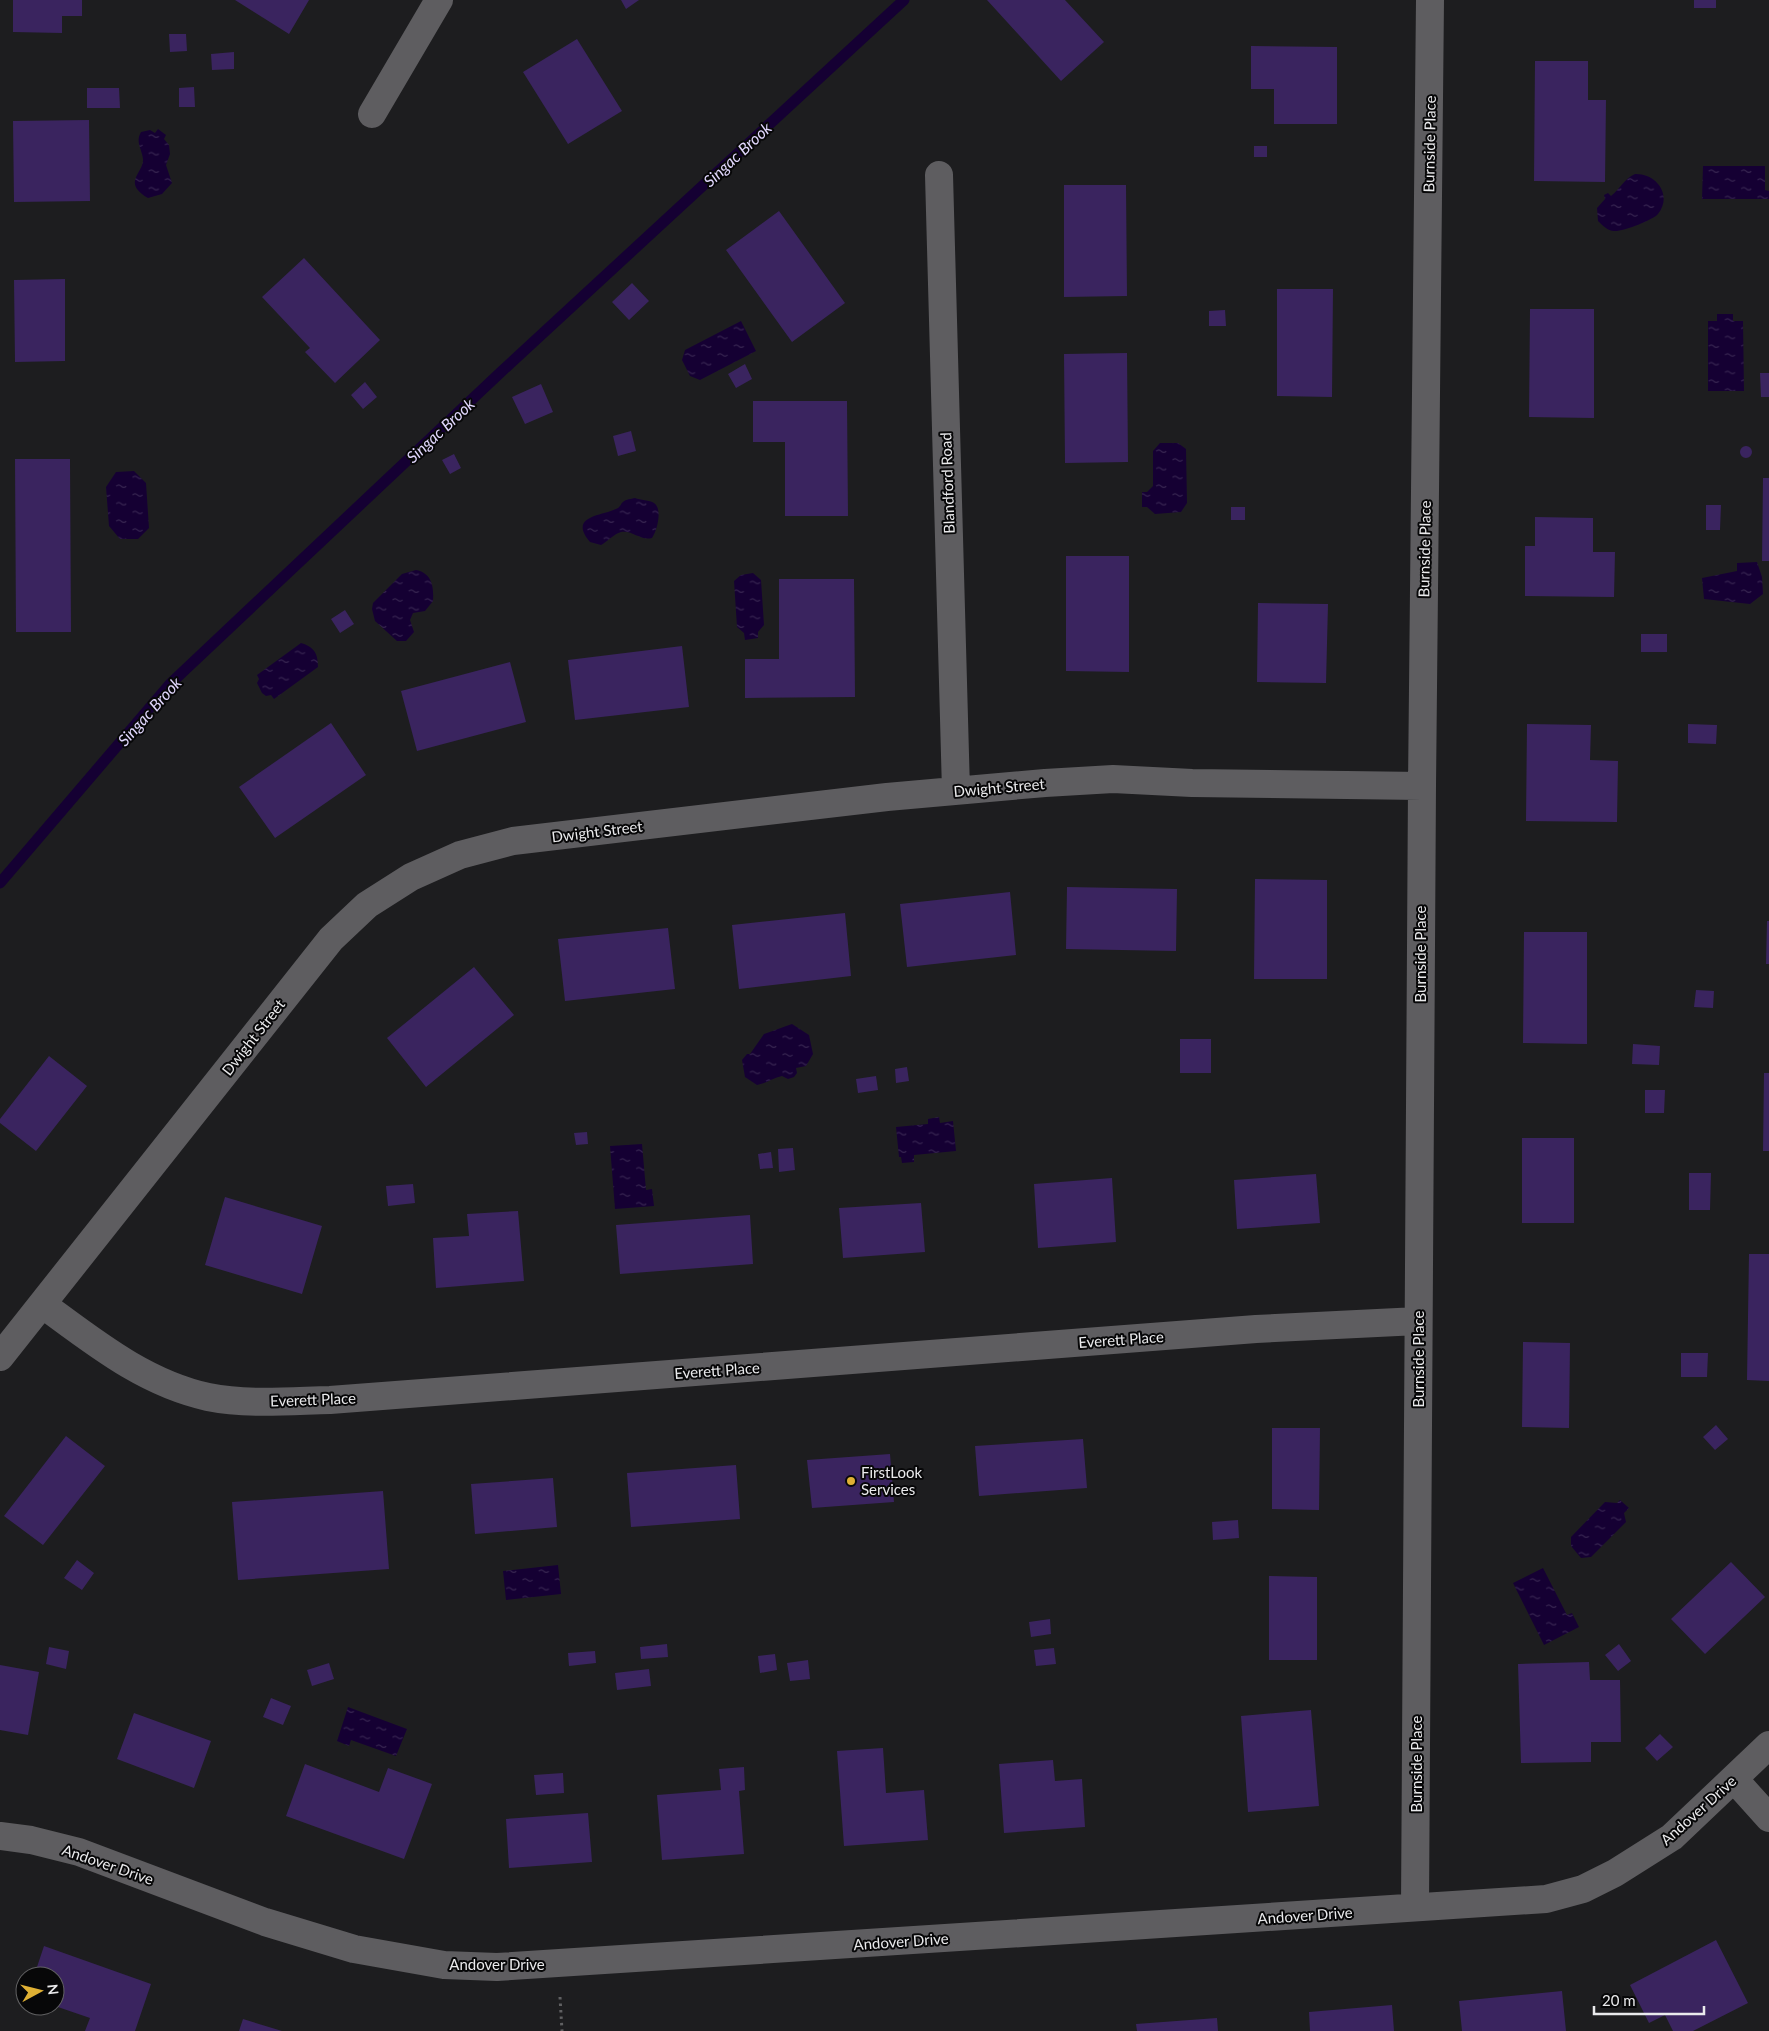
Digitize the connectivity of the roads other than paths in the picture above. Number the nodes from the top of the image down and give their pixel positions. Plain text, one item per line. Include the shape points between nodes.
1 (439, 0) edge
2 (1430, 0) edge
3 (372, 114) dead end
4 (939, 175) dead end
5 (1422, 786) junction
6 (956, 791) junction
7 (42, 1304) junction
8 (1418, 1321) junction
9 (0, 1357) edge
10 (1769, 1745) edge
11 (1734, 1779) junction
12 (1769, 1818) edge
13 (0, 1836) edge
14 (1415, 1907) junction

1 - 3 street
2 - 5 street, Burnside Place
4 - 6 street, Blandford Road
5 - 6 street, Dwight Street via 1113,779
5 - 8 street, Burnside Place
6 - 7 street, Dwight Street via 513,841 460,855 411,877 367,905 331,939
7 - 8 street, Everett Place via 147,1376 209,1397 247,1402 330,1400 1256,1329
7 - 9 street, Dwight Street
8 - 14 street, Burnside Place
10 - 11 street, Andover Drive
11 - 12 street
11 - 14 street, Andover Drive via 1672,1838 1583,1889 1546,1899
13 - 14 street, Andover Drive via 79,1852 265,1922 354,1949 444,1964 497,1967

